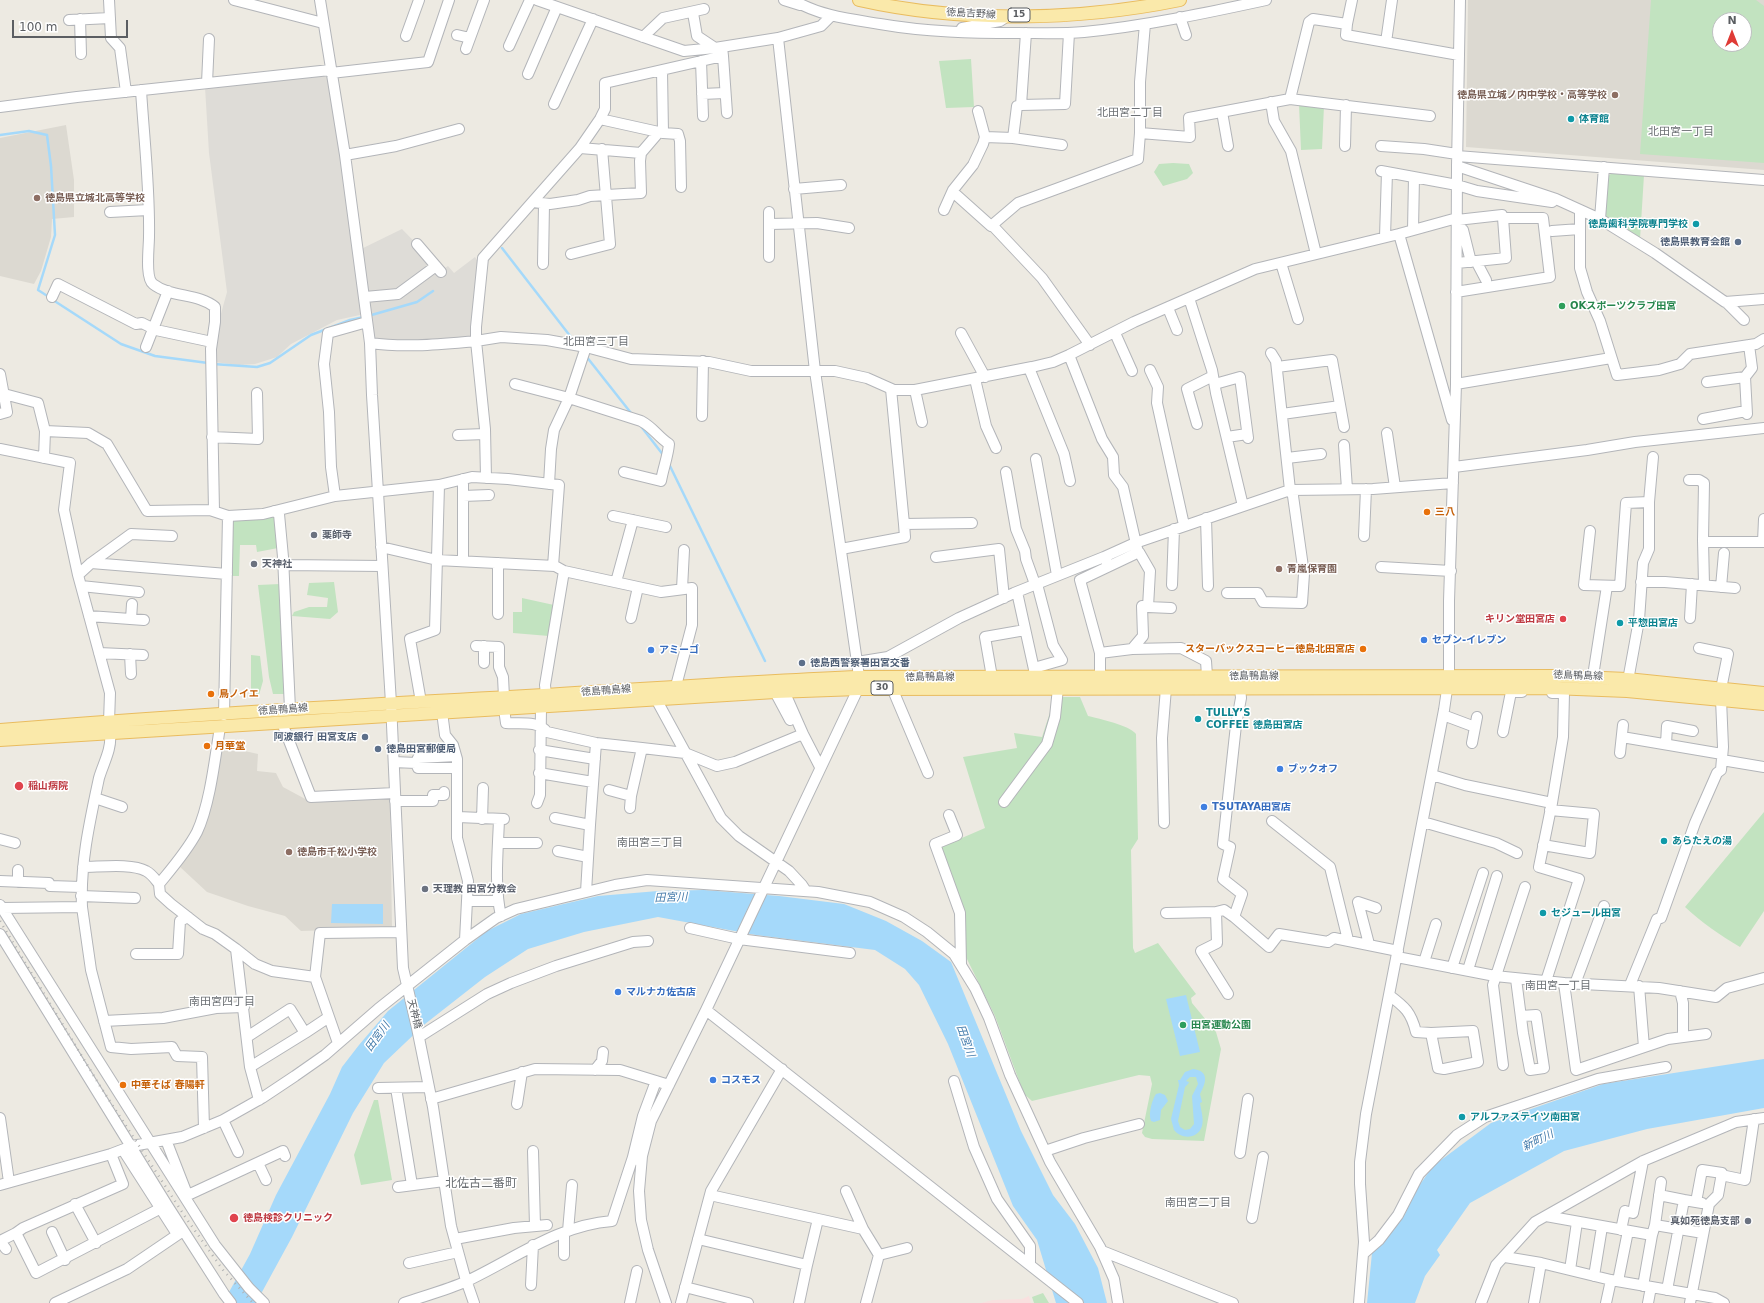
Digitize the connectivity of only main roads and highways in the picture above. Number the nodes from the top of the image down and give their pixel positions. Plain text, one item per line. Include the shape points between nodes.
1 (859, 0) edge
2 (1180, 0) edge
3 (1448, 681) junction
4 (1100, 682) junction
5 (858, 683) junction
6 (1627, 685) junction
7 (676, 692) junction
8 (1764, 693) edge
9 (1721, 694) junction
10 (504, 703) junction
11 (1764, 704) edge
12 (110, 728) junction
13 (0, 730) edge
14 (0, 740) edge

1 - 2 main road, 徳島吉野線 / 15 via 933,12 1046,16 1128,10
3 - 4 main road, 徳島鴨島線 / 30 via 1207,676
3 - 4 main road, 徳島鴨島線 / 30 via 1240,688 1166,688
3 - 6 main road, 徳島鴨島線 / 30 via 1552,688
3 - 6 main road, 徳島鴨島線 / 30 via 1593,676
4 - 5 main road, 徳島鴨島線 / 30 via 1058,688 892,688
4 - 5 main road, 徳島鴨島線 / 30 via 1034,672 992,677
5 - 7 main road, 徳島鴨島線 / 30
5 - 7 main road, 徳島鴨島線 / 30 via 780,692
6 - 9 main road, 徳島鴨島線 / 30
7 - 10 main road, 徳島鴨島線 / 30 via 546,695
7 - 10 main road, 徳島鴨島線 / 30 via 656,699 541,707
8 - 9 main road, 徳島鴨島線 / 30
9 - 11 main road, 徳島鴨島線 / 30
10 - 12 main road, 徳島鴨島線 / 30 via 442,712 220,727
10 - 12 main road, 徳島鴨島線 / 30 via 421,702 290,709
12 - 13 main road, 徳島鴨島線 / 30
12 - 14 main road, 徳島鴨島線 / 30

